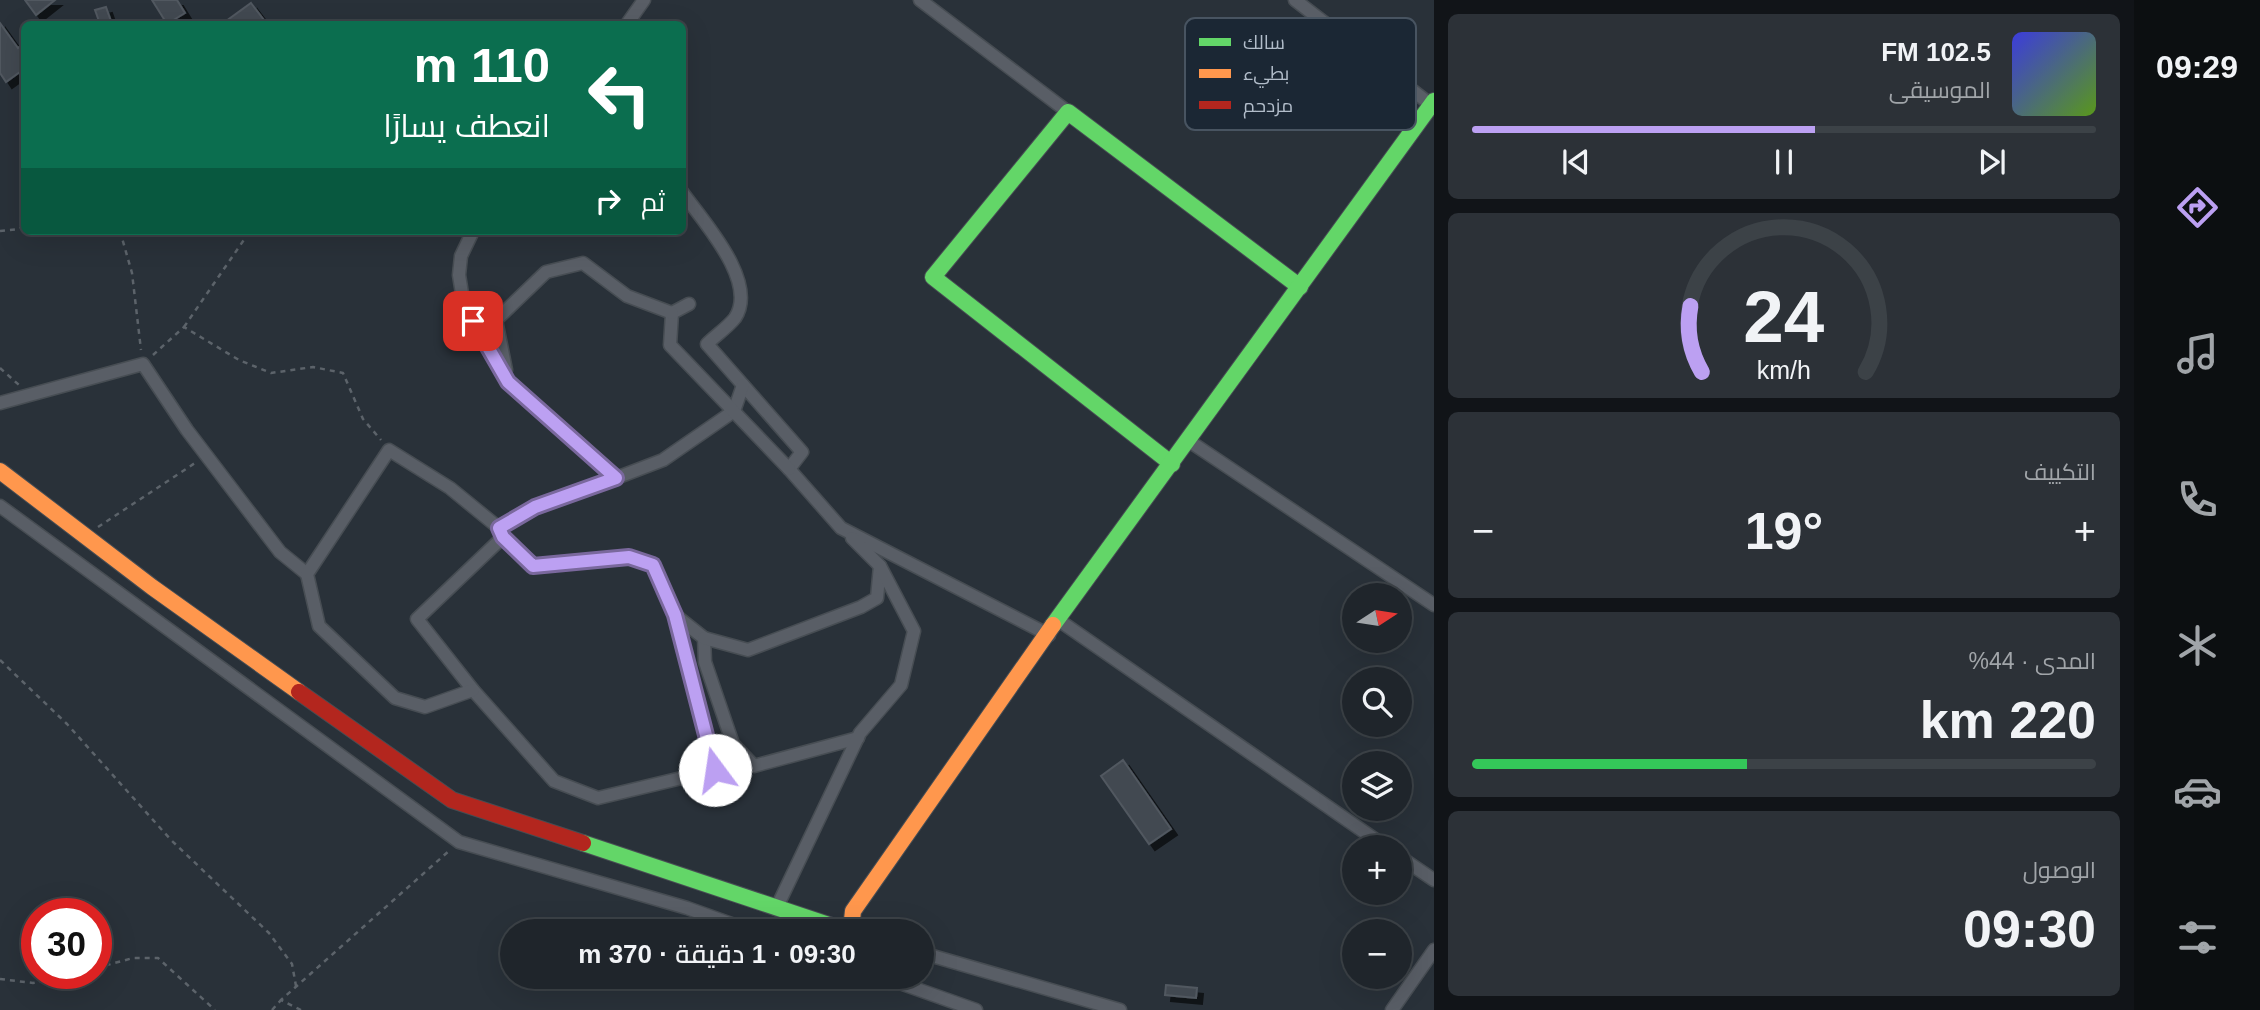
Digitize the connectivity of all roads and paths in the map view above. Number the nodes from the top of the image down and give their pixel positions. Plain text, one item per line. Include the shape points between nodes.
1 (644, 0) edge
2 (920, 0) edge
3 (1295, 0) edge
4 (1319, 18) edge
5 (629, 21) edge
6 (1416, 91) edge
7 (1433, 104) edge
8 (1068, 112) junction
9 (1416, 127) edge
10 (1414, 130) edge
11 (686, 198) edge
12 (21, 227) edge
13 (0, 231) edge
14 (121, 235) edge
15 (247, 235) edge
16 (471, 235) edge
17 (1300, 286) junction
18 (689, 304) dead end
19 (672, 313) junction
20 (184, 327) junction
21 (143, 364) junction
22 (0, 368) edge
23 (508, 382) junction
24 (743, 385) junction
25 (29, 394) junction
26 (0, 403) edge
27 (734, 411) junction
28 (1189, 441) junction
29 (389, 450) junction
30 (207, 456) junction
31 (1172, 464) junction
32 (789, 469) junction
33 (0, 471) edge
34 (616, 478) junction
35 (0, 506) edge
36 (842, 528) junction
37 (501, 533) junction
38 (86, 538) junction
39 (880, 566) junction
40 (307, 574) junction
41 (1434, 605) edge
42 (675, 615) junction
43 (1057, 619) junction
44 (1049, 635) junction
45 (704, 638) junction
46 (0, 660) edge
47 (473, 690) junction
48 (858, 738) junction
49 (1369, 835) edge
50 (459, 842) junction
51 (1412, 865) edge
52 (1434, 880) edge
53 (776, 909) junction
54 (718, 919) edge
55 (808, 919) edge
56 (852, 919) edge
57 (1434, 950) edge
58 (934, 956) edge
59 (112, 964) edge
60 (0, 979) edge
61 (21, 982) edge
62 (296, 986) junction
63 (917, 989) edge
64 (281, 1000) junction
65 (215, 1010) edge
66 (272, 1010) edge
67 (300, 1010) edge
68 (976, 1010) edge
69 (1119, 1010) edge
70 (1392, 1010) edge

1 - 5 street
2 - 8 street
3 - 4 street
6 - 7 street
7 - 9 street
8 - 17 street
8 - 31 street via 933,277
10 - 17 street
11 - 24 street via 733,263 742,300 735,318 706,344
12 - 13 path
14 - 21 path via 132,273
15 - 20 path
16 - 23 street via 461,256 459,275 464,306
17 - 28 street
18 - 19 street
19 - 23 street via 628,296 583,263 546,272 496,320
19 - 27 street via 670,345
20 - 21 path
20 - 29 path via 271,373 313,368 343,373 363,418
21 - 25 street
21 - 30 street
22 - 25 path
23 - 34 street
24 - 27 street
24 - 32 street via 802,452
25 - 26 street
27 - 32 street
27 - 34 street via 663,460
28 - 31 street
28 - 41 street
29 - 37 street via 450,488
29 - 40 street
30 - 38 path via 108,518
30 - 40 street via 280,552
31 - 43 street
32 - 36 street
33 - 38 street
34 - 37 street via 535,507
35 - 50 street
36 - 39 street
36 - 44 street
37 - 42 street via 533,566 629,557 653,565
37 - 47 street via 417,620
38 - 53 street via 452,800
39 - 45 street via 877,598 861,607 748,650
39 - 48 street via 915,631 901,685
40 - 47 street via 319,626 396,698 425,707
42 - 45 street
42 - 47 street via 715,770 598,798 554,781
43 - 44 street
43 - 49 street
44 - 56 street via 853,911
45 - 48 street via 705,662 733,744 754,766
46 - 62 path via 67,724 171,840 269,933 292,964
48 - 53 street
50 - 54 street
50 - 62 path
51 - 52 street
53 - 55 street
57 - 70 street
58 - 69 street
59 - 65 path via 158,958
60 - 61 path
62 - 64 path
63 - 68 street
64 - 66 path
64 - 67 path

